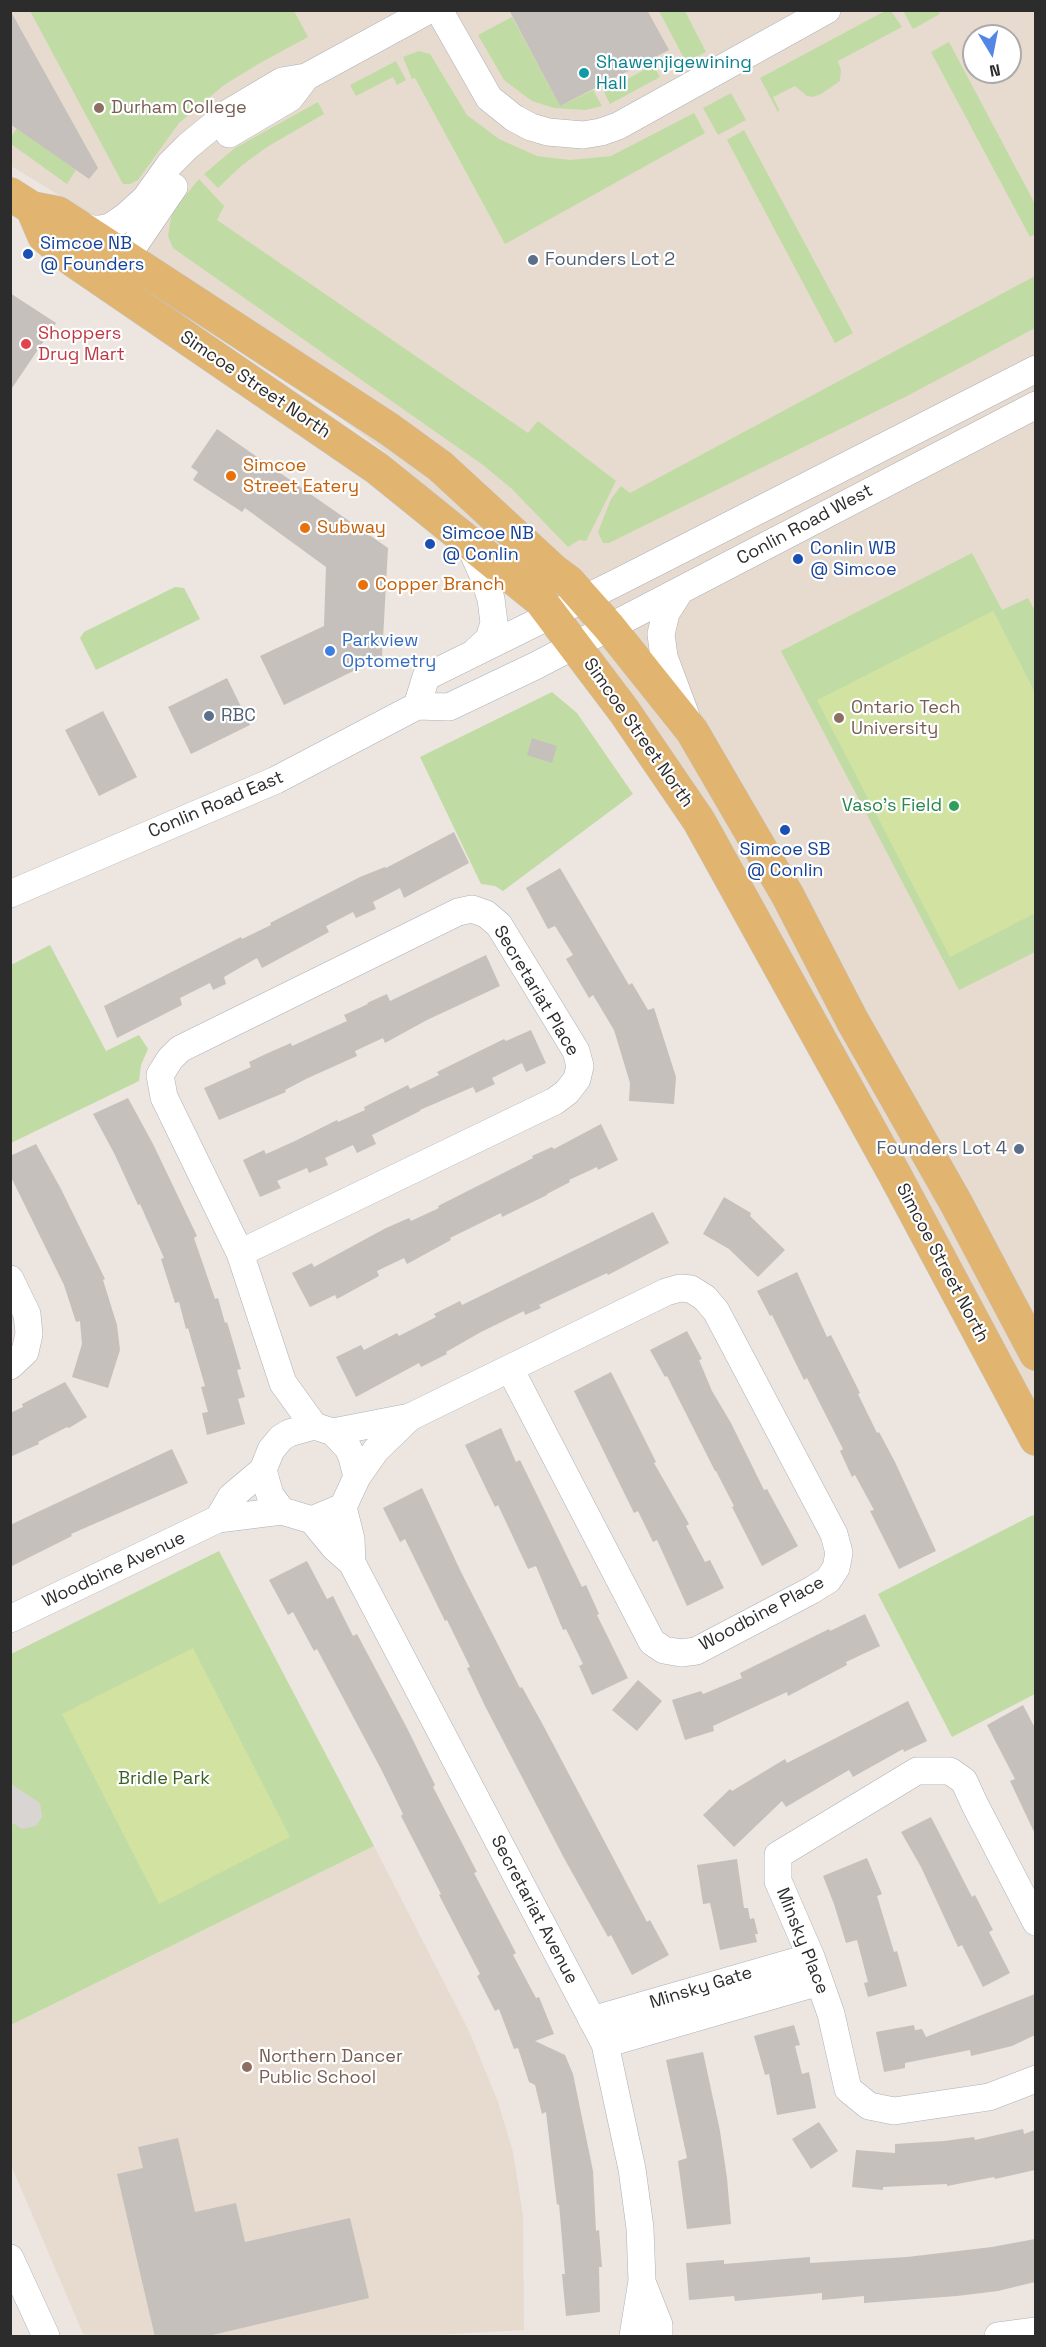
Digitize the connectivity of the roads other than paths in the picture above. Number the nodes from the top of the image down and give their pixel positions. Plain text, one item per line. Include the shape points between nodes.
1 (429, 10) edge
2 (439, 10) edge
3 (827, 10) edge
4 (306, 77) junction
5 (21, 201) edge
6 (75, 224) junction
7 (123, 255) junction
8 (74, 261) junction
9 (1035, 369) edge
10 (1035, 405) edge
11 (466, 538) junction
12 (680, 591) junction
13 (583, 599) junction
14 (552, 614) junction
15 (609, 627) junction
16 (575, 644) junction
17 (471, 655) junction
18 (417, 706) junction
19 (692, 731) junction
20 (10, 894) edge
21 (240, 1253) junction
22 (10, 1280) edge
23 (1035, 1354) edge
24 (10, 1366) edge
25 (510, 1369) junction
26 (283, 1383) junction
27 (410, 1418) junction
28 (323, 1429) junction
29 (281, 1438) junction
30 (1035, 1439) edge
31 (263, 1470) junction
32 (357, 1477) junction
33 (343, 1507) junction
34 (282, 1511) junction
35 (218, 1519) junction
36 (312, 1520) junction
37 (352, 1563) junction
38 (10, 1619) edge
39 (1035, 1922) edge
40 (815, 1969) junction
41 (592, 2020) junction
42 (605, 2044) junction
43 (1035, 2079) edge
44 (10, 2258) edge
45 (642, 2281) junction
46 (1031, 2333) edge
47 (46, 2337) edge
48 (633, 2337) edge
49 (659, 2337) edge
50 (998, 2337) edge

1 - 4 street
2 - 3 street via 489,98 531,127 565,135 602,132 618,126
4 - 6 street via 282,81 206,130 170,164 145,199 110,227 92,229
4 - 7 street via 290,98 220,141 188,169 131,250
5 - 6 main road, Simcoe Street North via 58,213
5 - 8 main road, Simcoe Street North via 44,236
6 - 7 main road, Simcoe Street North
7 - 8 street via 104,261
7 - 13 main road, Simcoe Street North via 440,466
8 - 11 main road, Simcoe Street North via 378,469
9 - 13 street, Conlin Road West
10 - 12 street, Conlin Road West
11 - 14 main road, Simcoe Street North
11 - 17 street via 486,583 494,623 489,639
12 - 15 street, Conlin Road West
12 - 19 street via 666,613 661,634 664,657
13 - 14 street
13 - 15 main road, Simcoe Street North
14 - 16 main road, Simcoe Street North
14 - 17 street
15 - 16 street, Conlin Road West
15 - 19 main road, Simcoe Street North
16 - 18 street, Conlin Road East via 449,707
16 - 30 main road, Simcoe Street North via 699,821 729,872
17 - 18 street via 426,677
18 - 20 street, Conlin Road East via 276,780
19 - 23 main road, Simcoe Street North via 788,896
21 - 21 street, Secretariat Place via 555,1101 577,1079 580,1065 576,1051 499,925 486,914 472,909 458,912 180,1049 170,1059 160,1075 164,1097
21 - 26 street, Secretariat Place
22 - 24 street via 27,1314 29,1334 25,1352
25 - 25 street, Woodbine Place via 652,1642 664,1650 696,1651 812,1590 828,1580 837,1568 839,1553 834,1534 717,1311 692,1289 666,1292
25 - 27 street, Woodbine Place
26 - 28 street, Secretariat Place
26 - 29 street, Secretariat Place
27 - 28 street, Woodbine Place
27 - 32 street, Woodbine Place via 376,1450
28 - 29 street via 289,1433
28 - 32 street via 348,1448
29 - 31 street
31 - 34 street via 270,1495
31 - 35 street via 231,1497
32 - 33 street
33 - 36 street
33 - 37 street, Secretariat Avenue
34 - 35 street, Woodbine Avenue
34 - 36 street
35 - 38 street, Woodbine Avenue
36 - 37 street, Secretariat Avenue
37 - 41 street, Secretariat Avenue
39 - 40 street, Minsky Place via 964,1781 950,1771 917,1772 778,1855 778,1881
40 - 41 street, Minsky Gate
40 - 42 street, Minsky Gate
40 - 43 street, Minsky Place via 831,2014 848,2089 869,2106 894,2111 989,2097
41 - 42 street, Secretariat Avenue
42 - 45 street, Secretariat Avenue via 632,2169
44 - 47 street
45 - 48 street, Secretariat Avenue
45 - 49 street, Secretariat Avenue via 659,2325
46 - 50 street

